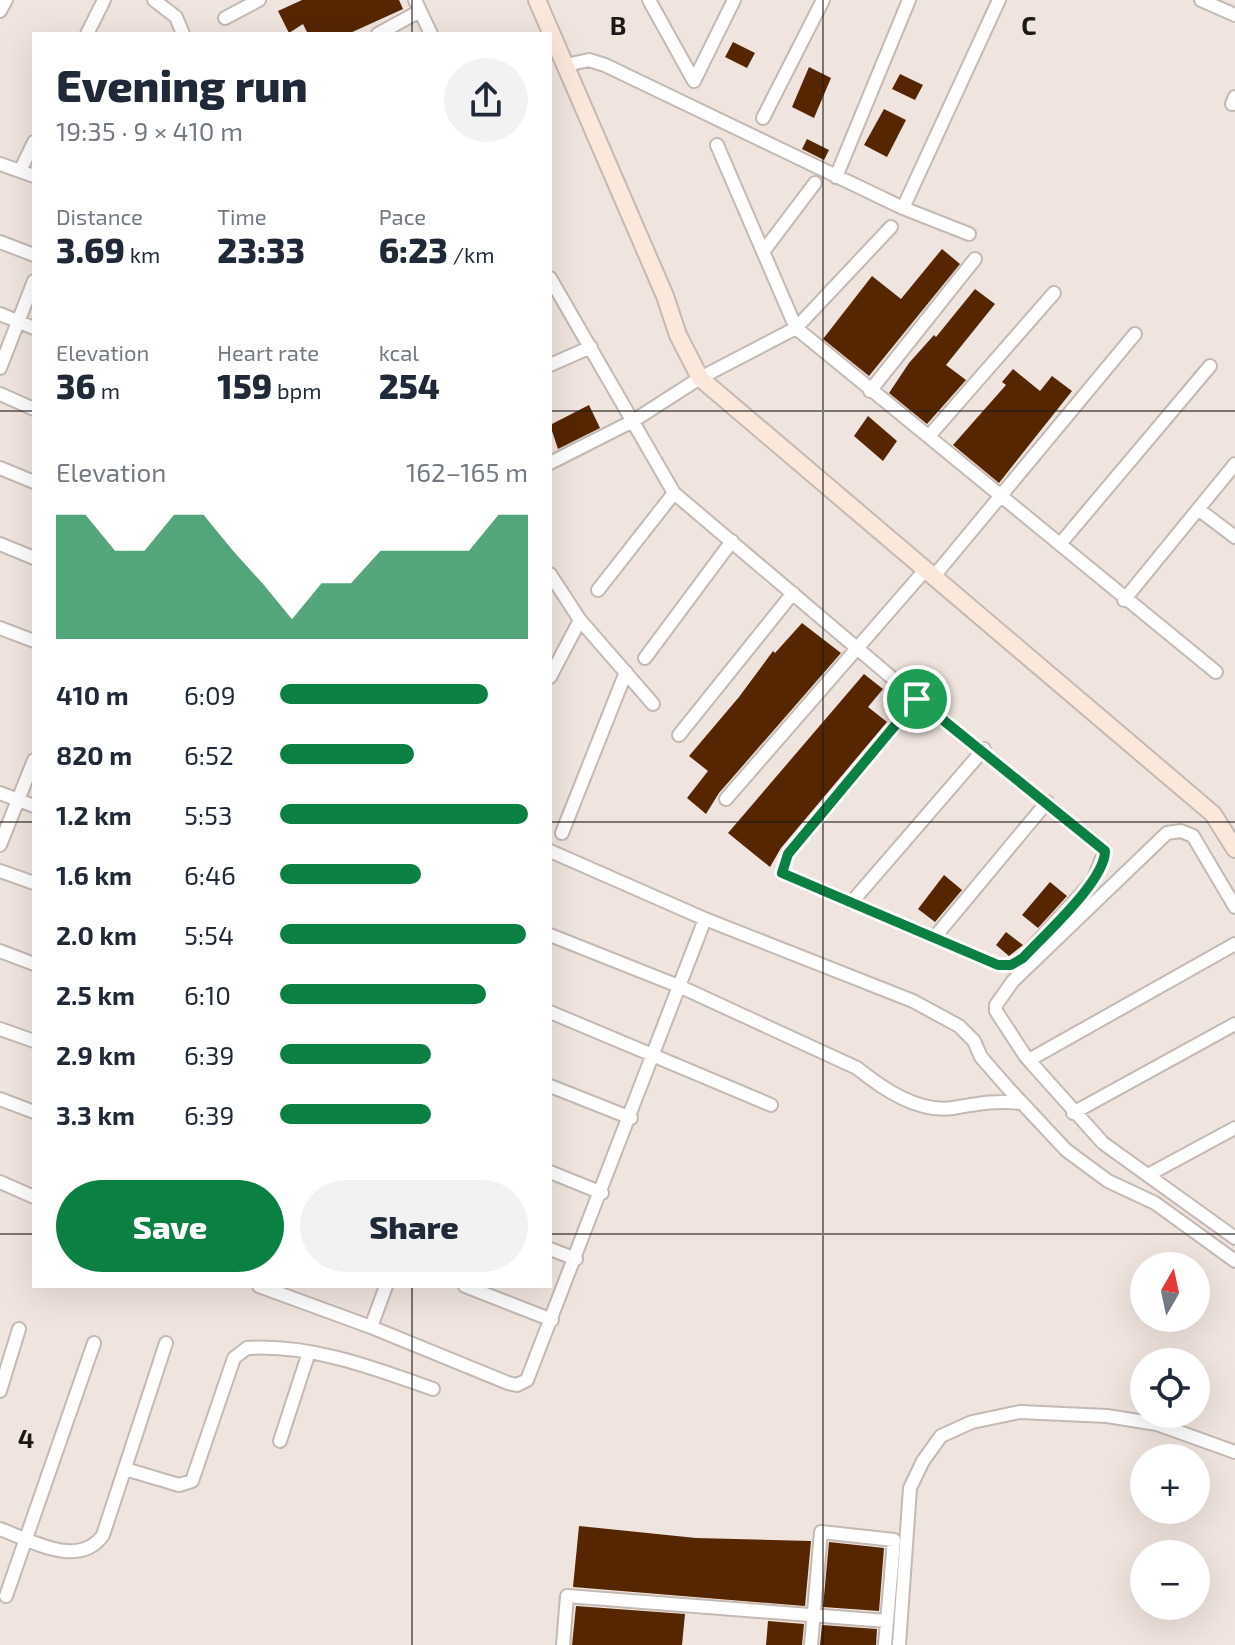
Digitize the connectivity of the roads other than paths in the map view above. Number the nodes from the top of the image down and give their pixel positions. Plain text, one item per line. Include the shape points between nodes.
1 (6, 0) edge
2 (104, 0) edge
3 (154, 0) edge
4 (259, 0) edge
5 (537, 0) edge
6 (649, 0) edge
7 (734, 0) edge
8 (823, 0) edge
9 (909, 0) edge
10 (1201, 0) edge
11 (994, 1) edge
12 (418, 6) edge
13 (0, 11) edge
14 (1235, 15) edge
15 (225, 18) dead end
16 (88, 32) edge
17 (182, 32) edge
18 (381, 32) edge
19 (430, 32) edge
20 (551, 32) edge
21 (552, 34) edge
22 (566, 65) junction
23 (763, 118) dead end
24 (717, 145) dead end
25 (32, 146) edge
26 (0, 164) edge
27 (20, 171) junction
28 (32, 175) edge
29 (836, 177) junction
30 (815, 183) dead end
31 (903, 208) junction
32 (891, 227) dead end
33 (969, 234) dead end
34 (0, 242) edge
35 (763, 252) junction
36 (32, 254) edge
37 (975, 259) dead end
38 (32, 286) edge
39 (1054, 293) dead end
40 (554, 296) edge
41 (0, 314) edge
42 (18, 321) junction
43 (32, 327) edge
44 (796, 328) junction
45 (1135, 334) dead end
46 (591, 347) junction
47 (552, 364) edge
48 (1210, 366) dead end
49 (0, 368) edge
50 (700, 378) junction
51 (870, 391) junction
52 (0, 394) edge
53 (32, 408) edge
54 (633, 421) junction
55 (929, 436) junction
56 (552, 462) edge
57 (1235, 464) edge
58 (0, 468) edge
59 (32, 481) edge
60 (674, 493) junction
61 (1002, 496) junction
62 (1198, 509) junction
63 (1235, 537) edge
64 (732, 541) junction
65 (0, 544) edge
66 (1060, 544) junction
67 (32, 557) edge
68 (931, 572) junction
69 (552, 577) edge
70 (598, 590) dead end
71 (793, 593) junction
72 (1124, 600) junction
73 (580, 620) junction
74 (0, 628) edge
75 (32, 640) edge
76 (859, 648) junction
77 (645, 658) dead end
78 (626, 672) junction
79 (1216, 672) dead end
80 (552, 673) edge
81 (917, 699) junction
82 (653, 704) dead end
83 (679, 735) dead end
84 (984, 749) junction
85 (32, 764) edge
86 (0, 793) edge
87 (726, 799) dead end
88 (16, 800) junction
89 (1047, 802) junction
90 (32, 805) edge
91 (562, 833) dead end
92 (0, 845) edge
93 (1235, 849) edge
94 (553, 852) edge
95 (0, 871) edge
96 (32, 882) edge
97 (851, 903) junction
98 (1235, 907) edge
99 (705, 919) junction
100 (552, 936) edge
101 (934, 938) junction
102 (1235, 946) edge
103 (0, 951) edge
104 (32, 963) edge
105 (681, 987) junction
106 (552, 1013) edge
107 (1235, 1024) edge
108 (0, 1029) edge
109 (32, 1040) edge
110 (654, 1055) junction
111 (1029, 1060) junction
112 (552, 1087) edge
113 (0, 1099) edge
114 (1020, 1103) junction
115 (771, 1105) dead end
116 (32, 1111) edge
117 (1073, 1113) junction
118 (631, 1118) junction
119 (1235, 1128) edge
120 (552, 1173) edge
121 (1148, 1175) junction
122 (0, 1182) edge
123 (602, 1193) junction
124 (32, 1196) edge
125 (1235, 1238) edge
126 (552, 1250) edge
127 (576, 1259) junction
128 (1235, 1261) edge
129 (264, 1288) edge
130 (385, 1288) edge
131 (470, 1288) edge
132 (552, 1320) junction
133 (371, 1327) junction
134 (19, 1329) dead end
135 (94, 1343) dead end
136 (166, 1343) dead end
137 (309, 1352) junction
138 (433, 1389) dead end
139 (0, 1391) edge
140 (280, 1441) dead end
141 (1235, 1452) edge
142 (125, 1469) junction
143 (0, 1529) edge
144 (26, 1539) junction
145 (6, 1596) dead end
146 (814, 1617) junction
147 (887, 1621) junction
148 (563, 1645) edge
149 (811, 1645) edge
150 (885, 1645) edge
151 (899, 1645) edge

1 - 13 street
2 - 16 street
3 - 17 street via 176,17
4 - 15 street
5 - 20 main road
6 - 7 street via 694,81
8 - 23 street
9 - 29 street
10 - 14 street
11 - 31 street
12 - 18 street
12 - 19 street
21 - 22 main road
22 - 29 street via 589,60 605,65
22 - 50 main road
24 - 35 street
25 - 27 street
26 - 27 street
27 - 28 street
29 - 31 street
30 - 35 street
31 - 33 street
32 - 44 street
34 - 36 street
35 - 44 street
37 - 51 street
38 - 42 street
39 - 55 street
40 - 46 street
41 - 42 street
42 - 43 street
42 - 49 street
44 - 50 street
44 - 51 street
45 - 61 street
46 - 47 street
46 - 54 street
48 - 66 street
50 - 54 street
50 - 68 main road
51 - 55 street
52 - 53 street
54 - 56 street
54 - 60 street
55 - 61 street
57 - 62 street
58 - 59 street
60 - 64 street
60 - 70 street
61 - 66 street
61 - 68 street
62 - 63 street
62 - 72 street
64 - 71 street
64 - 77 street
65 - 67 street
66 - 72 street
68 - 76 street
68 - 93 main road via 1213,814
69 - 73 street
71 - 76 street
71 - 83 street
72 - 79 street
73 - 78 street
73 - 80 street
74 - 75 street
76 - 81 street
76 - 87 street
78 - 82 street
78 - 91 street
81 - 84 street
81 - 97 street via 783,862 785,876
84 - 89 street
84 - 97 street
85 - 88 street
86 - 88 street
88 - 90 street
88 - 92 street
89 - 101 street
89 - 101 street via 1105,851 1093,881 1011,965 998,965
94 - 99 street
95 - 96 street
97 - 101 street
98 - 111 street via 1193,836 1167,833 1002,995 996,1005 998,1017
99 - 105 street
99 - 114 street via 913,1001 959,1026
100 - 105 street
102 - 111 street
103 - 104 street
105 - 110 street
105 - 114 street via 857,1068 879,1086 915,1102 951,1108 991,1100
106 - 110 street
107 - 117 street
108 - 109 street
110 - 115 street
110 - 118 street
111 - 117 street
112 - 118 street
113 - 116 street
114 - 128 street via 1090,1169 1155,1203
117 - 121 street via 1103,1143
118 - 123 street
119 - 121 street
120 - 123 street
121 - 125 street
122 - 124 street
123 - 127 street
126 - 127 street
127 - 132 street
129 - 133 street
130 - 133 street
131 - 132 street
132 - 133 street via 530,1377 517,1385
134 - 139 street
135 - 144 street
136 - 142 street
137 - 138 street
137 - 140 street
137 - 142 street via 263,1347 240,1351 192,1481 179,1485
141 - 151 street via 1157,1424 1107,1416 1020,1412 972,1422 941,1436 910,1488
142 - 144 street via 103,1535 86,1552 71,1553
143 - 144 street
144 - 145 street
146 - 147 street
146 - 147 street via 821,1532 894,1540
146 - 148 street via 567,1596
146 - 149 street
147 - 150 street

